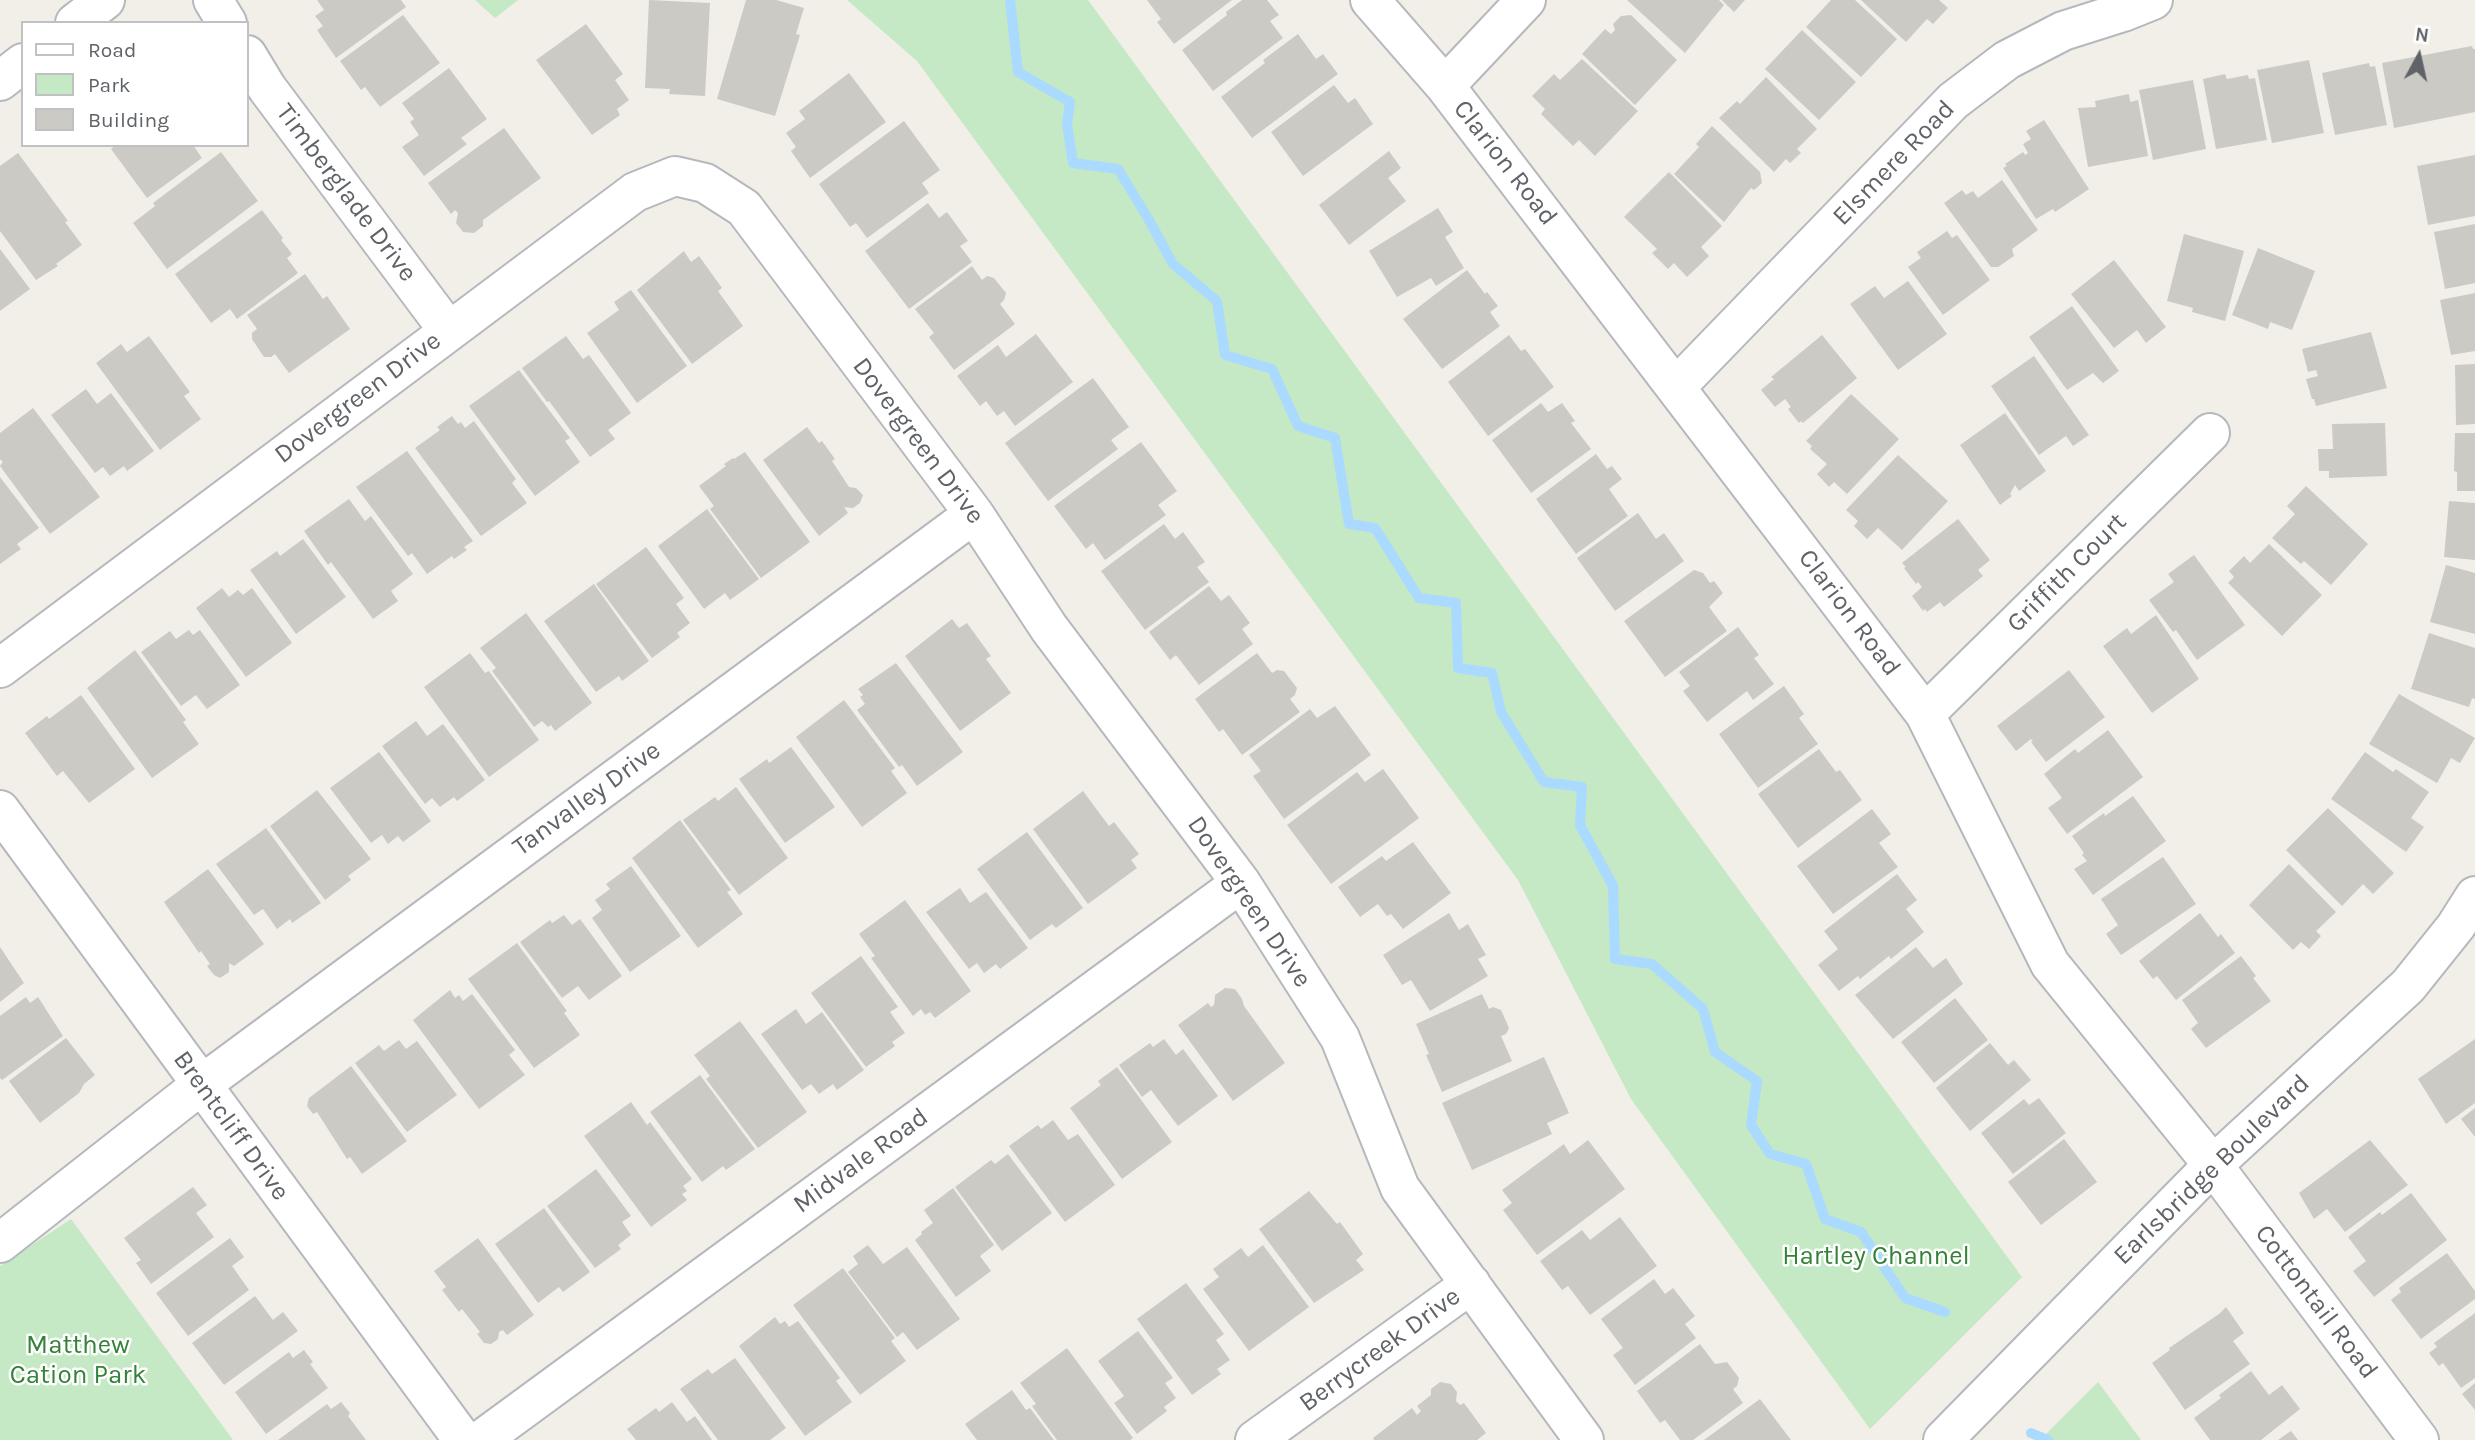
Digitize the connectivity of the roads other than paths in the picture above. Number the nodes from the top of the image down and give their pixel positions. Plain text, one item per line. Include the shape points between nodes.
1 (105, 0) edge
2 (213, 0) edge
3 (1370, 0) edge
4 (1526, 0) edge
5 (2152, 0) edge
6 (78, 21) edge
7 (226, 21) edge
8 (248, 57) edge
9 (21, 64) edge
10 (0, 80) edge
11 (1445, 86) junction
12 (448, 330) junction
13 (1677, 387) junction
14 (2210, 433) dead end
15 (974, 514) junction
16 (0, 668) edge
17 (1925, 714) junction
18 (0, 810) edge
19 (1241, 883) junction
20 (2469, 919) edge
21 (201, 1085) junction
22 (2213, 1165) junction
23 (0, 1243) edge
24 (1471, 1284) junction
25 (463, 1440) edge
26 (481, 1440) edge
27 (1255, 1440) edge
28 (1584, 1440) edge
29 (1943, 1440) edge
30 (2419, 1440) edge

1 - 6 street
2 - 7 street
3 - 11 street, Clarion Road
4 - 11 street
5 - 13 street, Elsmere Road via 2052,37 2007,60 1954,101
8 - 12 street, Timberglade Drive
9 - 10 street
11 - 13 street, Clarion Road
12 - 15 street, Dovergreen Drive via 635,192 675,176 705,183 744,208
12 - 16 street, Dovergreen Drive
13 - 17 street, Clarion Road
14 - 17 street, Griffith Court
15 - 19 street, Dovergreen Drive via 1049,628
15 - 21 street, Tanvalley Drive
17 - 22 street, Clarion Road via 2050,964
18 - 21 street, Brentcliff Drive
19 - 24 street, Dovergreen Drive via 1340,1038 1400,1188
19 - 26 street, Midvale Road
20 - 22 street, Earlsbridge Boulevard via 2408,986
21 - 23 street, Tanvalley Drive
21 - 25 street, Brentcliff Drive
22 - 29 street, Earlsbridge Boulevard
22 - 30 street, Cottontail Road
24 - 27 street, Berrycreek Drive
24 - 28 street, Dovergreen Drive

